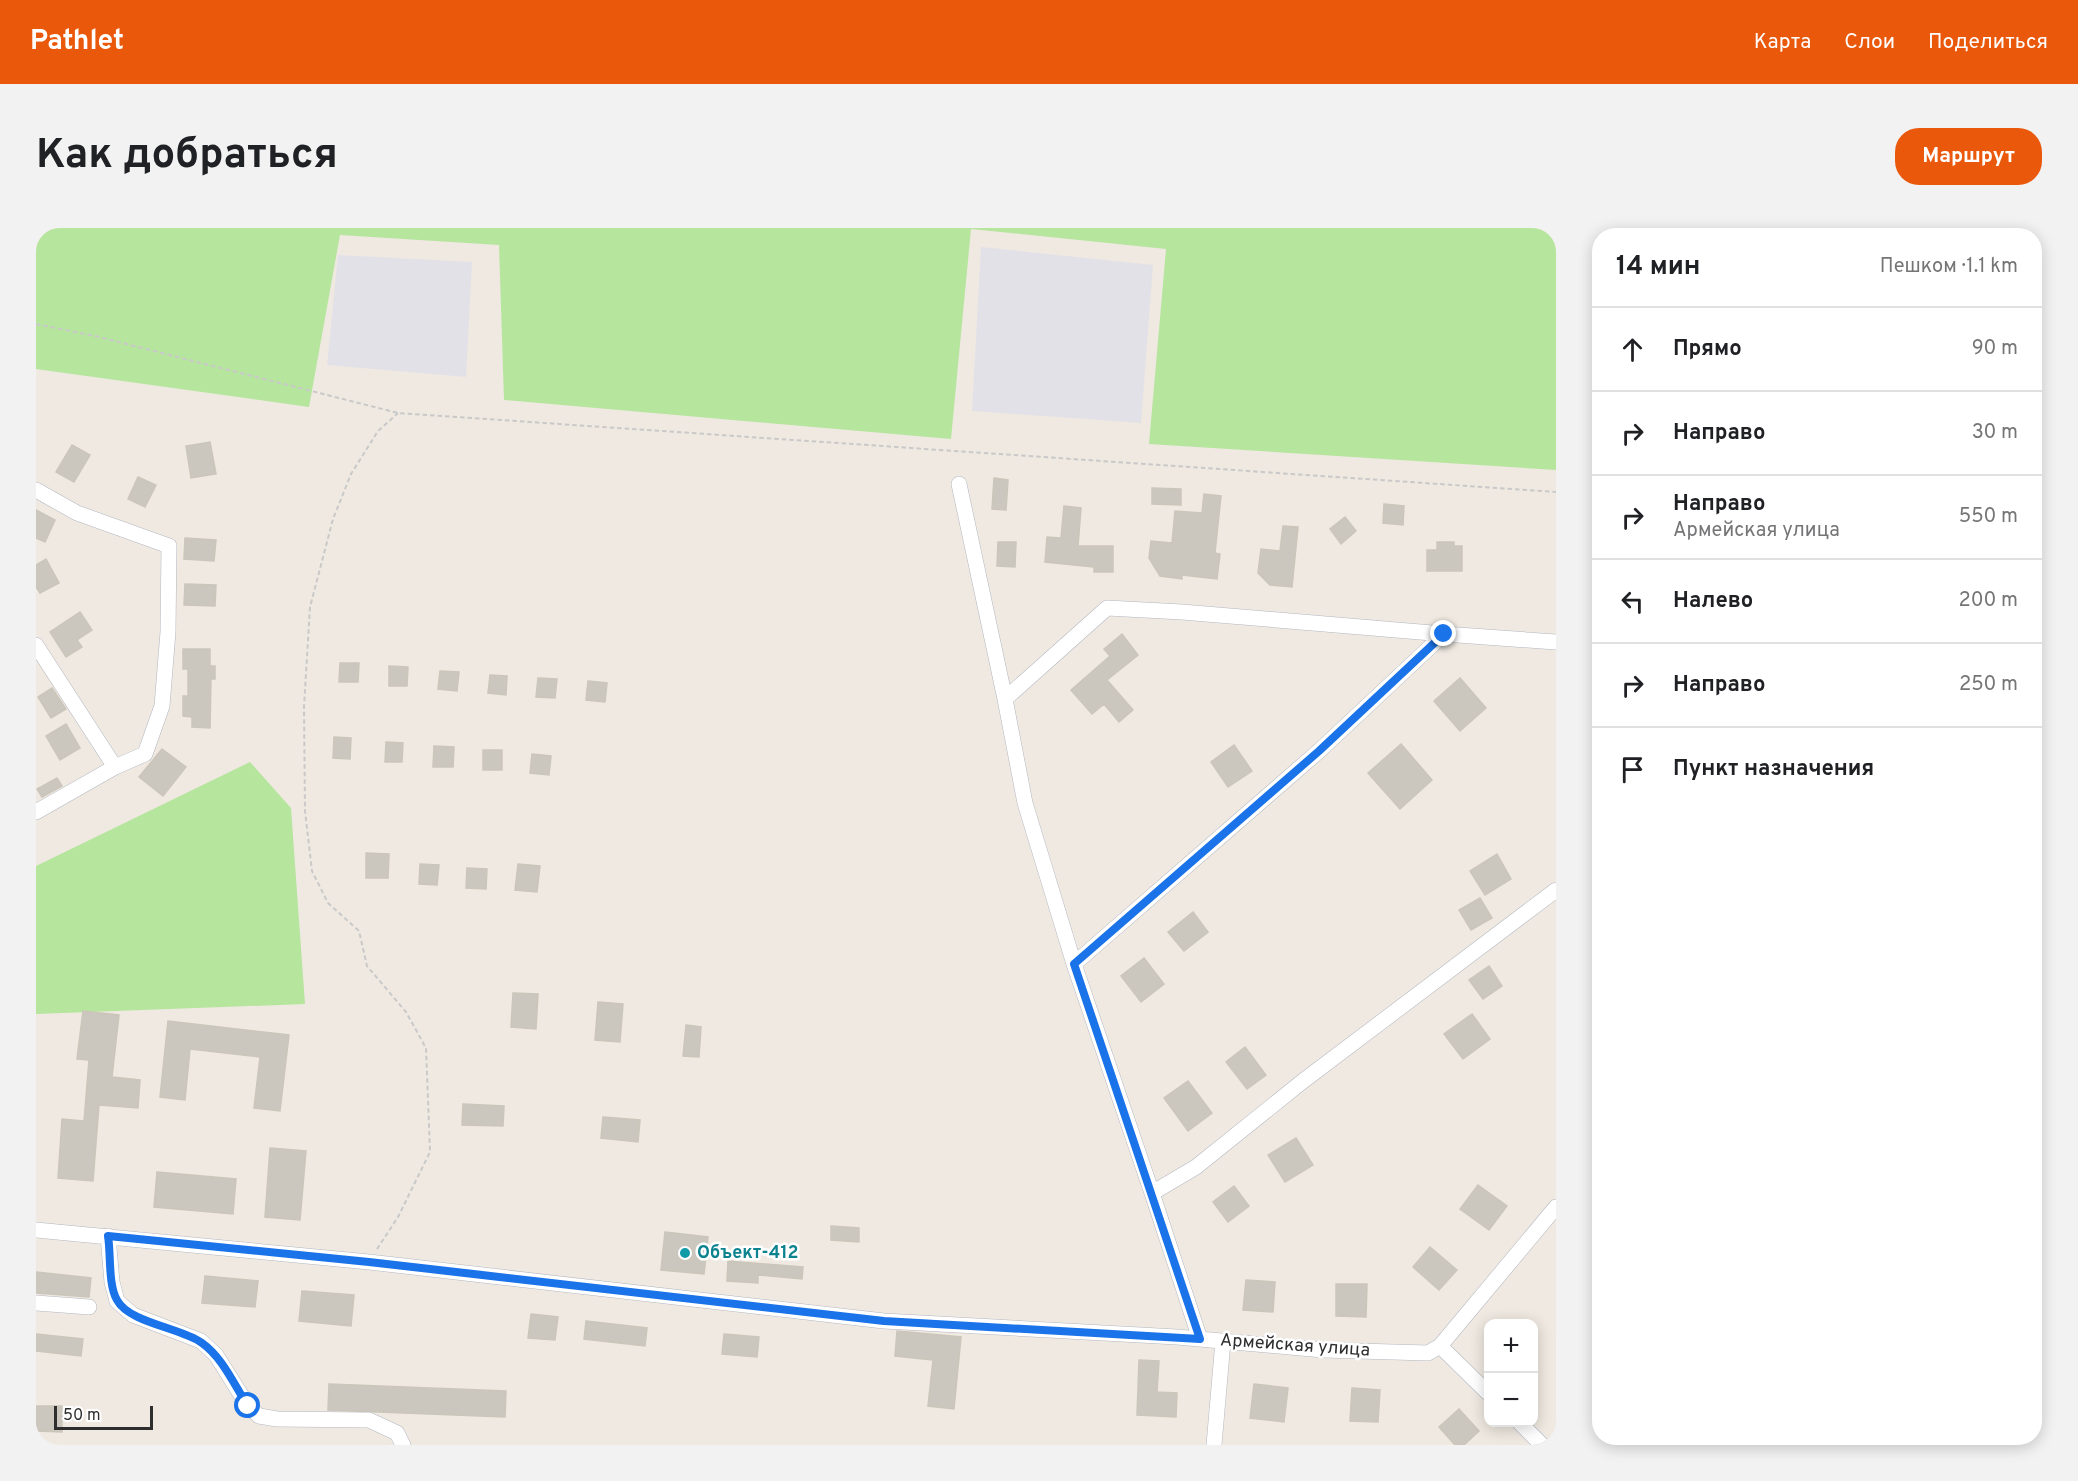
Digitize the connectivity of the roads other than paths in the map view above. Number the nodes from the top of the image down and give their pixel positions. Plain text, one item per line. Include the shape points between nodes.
1 (959, 484) dead end
2 (36, 489) edge
3 (1444, 634) junction
4 (1556, 642) edge
5 (36, 645) edge
6 (1005, 699) junction
7 (115, 768) junction
8 (36, 812) edge
9 (1556, 890) edge
10 (1074, 964) junction
11 (1152, 1193) junction
12 (1556, 1207) edge
13 (36, 1230) edge
14 (108, 1236) junction
15 (36, 1303) edge
16 (89, 1307) dead end
17 (1200, 1339) junction
18 (1223, 1341) junction
19 (1440, 1346) junction
20 (1484, 1389) edge
21 (1524, 1427) edge
22 (403, 1445) edge
23 (1214, 1445) edge
24 (1542, 1445) edge

1 - 6 street
2 - 7 street via 77,513 169,546 162,706 145,754
3 - 4 street
3 - 6 street via 1107,608
3 - 10 street via 1319,751
5 - 7 street
6 - 10 street via 1025,803
7 - 8 street
9 - 11 street via 1302,1081 1196,1167
10 - 11 street
11 - 17 street
12 - 19 street
13 - 14 street, Армейская улица
14 - 17 street, Армейская улица via 884,1321
14 - 22 street via 117,1301 134,1315 201,1341 216,1355 248,1406 259,1416 369,1420 397,1433
15 - 16 street
17 - 18 street, Армейская улица
18 - 19 street, Армейская улица via 1323,1350 1428,1353
18 - 23 street
19 - 20 street
21 - 24 street

